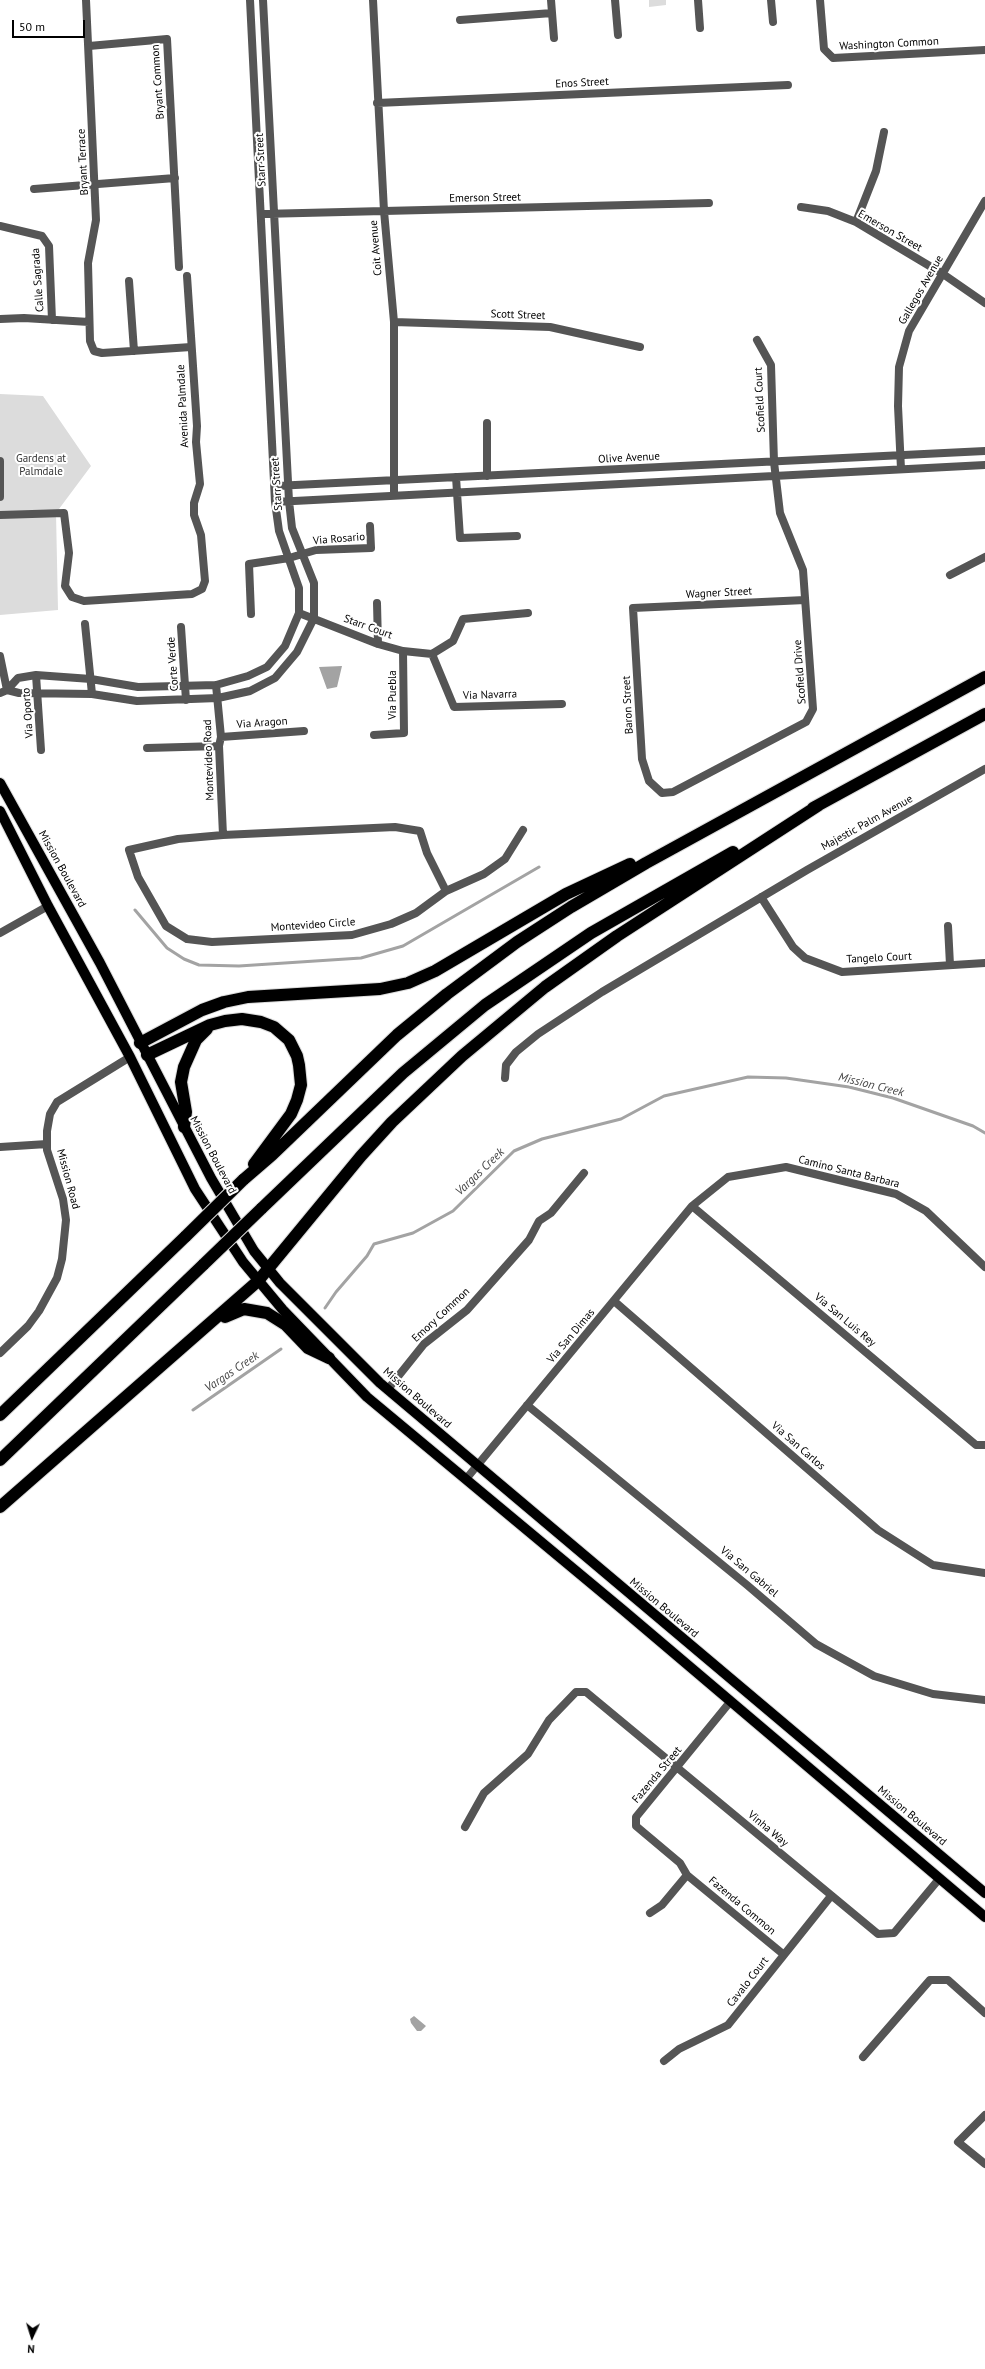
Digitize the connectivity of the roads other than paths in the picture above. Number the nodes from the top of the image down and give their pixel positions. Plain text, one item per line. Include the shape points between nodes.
1 (86, 0) edge
2 (250, 0) edge
3 (263, 0) edge
4 (373, 0) edge
5 (551, 0) edge
6 (615, 0) edge
7 (698, 0) edge
8 (771, 0) edge
9 (820, 0) edge
10 (552, 13) junction
11 (460, 20) dead end
12 (774, 22) dead end
13 (700, 28) dead end
14 (618, 35) dead end
15 (554, 38) dead end
16 (89, 46) junction
17 (985, 50) edge
18 (788, 85) dead end
19 (377, 103) junction
20 (884, 132) dead end
21 (175, 178) junction
22 (95, 183) junction
23 (34, 189) dead end
24 (985, 201) edge
25 (709, 203) dead end
26 (801, 207) dead end
27 (384, 211) junction
28 (275, 213) junction
29 (262, 214) junction
30 (856, 222) junction
31 (0, 226) edge
32 (179, 267) dead end
33 (943, 274) junction
34 (188, 276) dead end
35 (129, 281) dead end
36 (985, 303) edge
37 (0, 318) edge
38 (52, 320) junction
39 (89, 322) junction
40 (394, 322) junction
41 (757, 340) dead end
42 (191, 347) junction
43 (640, 347) dead end
44 (134, 351) junction
45 (487, 424) dead end
46 (985, 451) edge
47 (900, 455) junction
48 (0, 461) edge
49 (774, 462) junction
50 (985, 465) edge
51 (901, 469) junction
52 (487, 476) junction
53 (776, 476) junction
54 (456, 477) junction
55 (395, 480) junction
56 (275, 486) junction
57 (288, 486) junction
58 (456, 491) junction
59 (394, 495) junction
60 (0, 497) edge
61 (289, 501) junction
62 (275, 502) junction
63 (0, 515) edge
64 (370, 526) dead end
65 (517, 536) dead end
66 (301, 554) junction
67 (985, 557) edge
68 (289, 558) junction
69 (950, 575) dead end
70 (805, 600) junction
71 (377, 603) dead end
72 (633, 608) joint
73 (299, 613) junction
74 (528, 613) dead end
75 (251, 614) dead end
76 (314, 618) junction
77 (85, 624) dead end
78 (181, 627) dead end
79 (378, 644) junction
80 (404, 651) junction
81 (432, 654) junction
82 (0, 656) edge
83 (36, 675) junction
84 (985, 677) edge
85 (90, 679) junction
86 (216, 685) junction
87 (185, 686) junction
88 (4, 692) edge
89 (38, 693) junction
90 (92, 694) junction
91 (218, 698) junction
92 (186, 700) junction
93 (562, 704) dead end
94 (985, 714) edge
95 (304, 731) dead end
96 (374, 735) dead end
97 (221, 736) junction
98 (219, 746) junction
99 (147, 748) dead end
100 (41, 750) dead end
101 (985, 769) edge
102 (0, 783) edge
103 (662, 793) joint
104 (819, 805) junction
105 (0, 811) edge
106 (523, 830) dead end
107 (702, 832) junction
108 (223, 835) junction
109 (446, 891) junction
110 (761, 897) junction
111 (48, 906) junction
112 (948, 926) dead end
113 (0, 933) edge
114 (985, 963) edge
115 (950, 965) junction
116 (210, 1025) junction
117 (140, 1043) junction
118 (147, 1055) junction
119 (130, 1057) junction
120 (505, 1078) dead end
121 (184, 1127) junction
122 (47, 1144) junction
123 (0, 1147) edge
124 (584, 1173) dead end
125 (243, 1180) junction
126 (692, 1206) junction
127 (985, 1267) edge
128 (269, 1270) junction
129 (258, 1281) junction
130 (614, 1301) junction
131 (204, 1330) junction
132 (0, 1353) edge
133 (329, 1358) junction
134 (388, 1389) junction
135 (527, 1405) junction
136 (0, 1415) edge
137 (985, 1445) edge
138 (0, 1460) edge
139 (477, 1466) junction
140 (466, 1479) junction
141 (0, 1507) edge
142 (985, 1573) edge
143 (985, 1700) edge
144 (730, 1702) junction
145 (677, 1768) junction
146 (465, 1827) dead end
147 (688, 1875) junction
148 (939, 1879) junction
149 (985, 1893) edge
150 (831, 1896) junction
151 (650, 1913) dead end
152 (985, 1917) edge
153 (783, 1954) junction
154 (985, 2012) edge
155 (863, 2057) dead end
156 (664, 2061) dead end
157 (985, 2115) edge
158 (985, 2164) edge

1 - 16 street, Bryant Terrace
2 - 29 street, Starr Street
3 - 28 street, Starr Street
4 - 19 street, Coit Avenue
5 - 10 street
6 - 14 street
7 - 13 street
8 - 12 street
9 - 17 street, Washington Common via 824,49 833,58
10 - 11 street
10 - 15 street
16 - 21 street, Bryant Common via 168,39
16 - 22 street, Bryant Terrace
18 - 19 street, Enos Street
19 - 27 street, Coit Avenue
20 - 30 street via 876,171
21 - 22 street
21 - 32 street, Bryant Common
22 - 23 street
22 - 39 street, Bryant Terrace via 96,220 88,263
24 - 33 street, Gallegos Avenue
25 - 27 street, Emerson Street
26 - 30 street, Emerson Street via 828,211
27 - 28 street, Emerson Street
27 - 40 street, Coit Avenue
28 - 29 street, Emerson Street
28 - 57 street, Starr Street
29 - 56 street, Starr Street
30 - 33 street, Emerson Street
31 - 38 street, Calle Sagrada via 42,236 49,246
33 - 36 street, Emerson Street
33 - 47 street, Gallegos Avenue via 910,331 899,367
34 - 42 street
35 - 44 street
37 - 38 street
38 - 39 street
39 - 44 street, Avenida Palmdale via 90,341 94,351
40 - 43 street, Scott Street via 550,327
40 - 55 street, Coit Avenue
41 - 49 street, Scofield Court via 771,365
42 - 44 street, Avenida Palmdale
42 - 63 street, Avenida Palmdale via 200,484 194,503 194,515 201,535 205,581 202,589 192,594 84,601 72,597 65,586 69,553 64,513
45 - 52 street
46 - 47 street, Olive Avenue
47 - 49 street, Olive Avenue
47 - 51 street, Gallegos Avenue
48 - 60 street
49 - 52 street, Olive Avenue
49 - 53 street, Scofield Drive
50 - 51 street
51 - 53 street
52 - 54 street, Olive Avenue
53 - 58 street
53 - 70 street, Scofield Drive via 780,513 803,570
54 - 55 street, Olive Avenue
54 - 58 street
55 - 57 street, Olive Avenue
55 - 59 street, Coit Avenue
56 - 57 street, Olive Avenue
56 - 62 street, Starr Street
57 - 61 street, Starr Street
58 - 59 street
58 - 65 street via 460,538
59 - 61 street
61 - 62 street
61 - 66 street, Starr Street via 292,528
62 - 68 street, Starr Street via 279,531
64 - 66 street, Via Rosario via 371,548 316,550
66 - 68 street, Via Rosario
66 - 76 street, Starr Street via 314,583
67 - 69 street
68 - 73 street, Starr Street via 299,588
68 - 75 street, Via Rosario via 249,564
70 - 72 street, Wagner Street
70 - 103 street, Scofield Drive via 814,709 806,722 673,792
71 - 79 street
72 - 103 street, Baron Street via 642,759 649,781
73 - 76 street, Starr Court
73 - 86 street, Starr Street via 285,646 267,667 248,676
74 - 81 street via 463,619 453,641
76 - 79 street, Starr Court
76 - 91 street, Starr Street via 297,652 275,678 250,691
77 - 85 street
78 - 87 street, Corte Verde
79 - 80 street, Starr Court
80 - 81 street, Starr Court
80 - 96 street, Via Puebla via 404,734
81 - 93 street, Via Navarra via 454,707
82 - 88 street
83 - 85 street, Starr Street
83 - 88 street, Starr Street via 18,678
83 - 89 street, Via Oporto
84 - 107 highway
85 - 87 street, Starr Street via 138,687
85 - 90 street
86 - 87 street, Starr Street
86 - 91 street, Montevideo Road
87 - 92 street, Corte Verde
88 - 89 street, Starr Street
89 - 90 street, Starr Street
89 - 100 street, Via Oporto
90 - 92 street, Starr Street via 137,701
91 - 92 street, Starr Street
91 - 97 street, Montevideo Road
94 - 104 highway
95 - 97 street, Via Aragon
97 - 98 street, Montevideo Road
98 - 99 street
98 - 108 street, Montevideo Road
101 - 110 street, Majestic Palm Avenue
102 - 117 main road, Mission Boulevard via 100,964
104 - 128 highway via 616,936 505,1019 392,1122 361,1156
104 - 138 highway, bridge via 621,914 502,993 403,1073
105 - 111 main road
106 - 109 street via 505,859 484,874
107 - 117 highway via 566,894 434,971 408,982 380,989 248,997 224,1002 202,1010
107 - 125 highway via 571,907 464,981 381,1050
108 - 109 street, Montevideo Circle via 394,827 420,831 427,854
108 - 109 street, Montevideo Circle via 178,839 129,850 138,877 166,926 187,939 212,942 352,935 391,924 416,913
110 - 115 street, Tangelo Court via 793,947 805,958 823,966 842,972
110 - 120 street, Majestic Palm Avenue via 602,992 538,1034 516,1052 506,1065
111 - 113 street
111 - 119 main road
112 - 115 street
114 - 115 street, Tangelo Court
116 - 118 highway
116 - 121 highway via 196,1040 184,1067 181,1082 186,1112
116 - 125 highway via 242,1019 261,1022 274,1027 289,1040 297,1056 301,1085 291,1114
117 - 118 main road, Mission Boulevard
117 - 119 main road, Mission Road
118 - 119 main road, Mission Road
118 - 121 main road, Mission Boulevard
119 - 122 street, Mission Road via 56,1102 49,1120
119 - 129 main road via 195,1189 242,1262
121 - 128 main road, Mission Boulevard via 254,1251
122 - 123 street
122 - 132 street, Mission Road via 52,1169 63,1199 66,1220 62,1259 57,1278 39,1311 28,1326
124 - 134 street, Emory Common via 551,1213 539,1221 529,1240 467,1310 424,1344
125 - 136 highway, bridge
126 - 127 street, Camino Santa Barbara via 728,1177 786,1167 896,1194 926,1212
126 - 130 street, Via San Dimas
126 - 137 street, Via San Luis Rey via 976,1445
128 - 129 highway
128 - 134 main road, Mission Boulevard
129 - 131 highway
129 - 133 main road
130 - 135 street, Via San Dimas
130 - 142 street, Via San Carlos via 878,1530 933,1565
131 - 133 highway via 238,1310 259,1310 276,1318 314,1353
131 - 141 highway
133 - 140 main road via 367,1396
134 - 139 main road, Mission Boulevard
135 - 139 street, Via San Dimas
135 - 143 street, Via San Gabriel via 816,1644 874,1676 933,1694
139 - 140 street, Via San Dimas
139 - 149 main road, Mission Boulevard
140 - 144 main road
144 - 145 street, Fazenda Street
144 - 148 main road
145 - 146 street, Vinha Way via 586,1692 576,1692 549,1720 528,1754 484,1793
145 - 147 street, Fazenda Street via 636,1817 636,1826 680,1862
145 - 150 street, Vinha Way
147 - 151 street via 662,1905
147 - 153 street, Fazenda Common
148 - 150 street, Vinha Way via 894,1933 878,1934
148 - 152 main road
150 - 153 street, Cavalo Court
153 - 156 street, Cavalo Court via 728,2025 679,2049
154 - 155 street via 948,1980 930,1980
157 - 158 street via 958,2142

